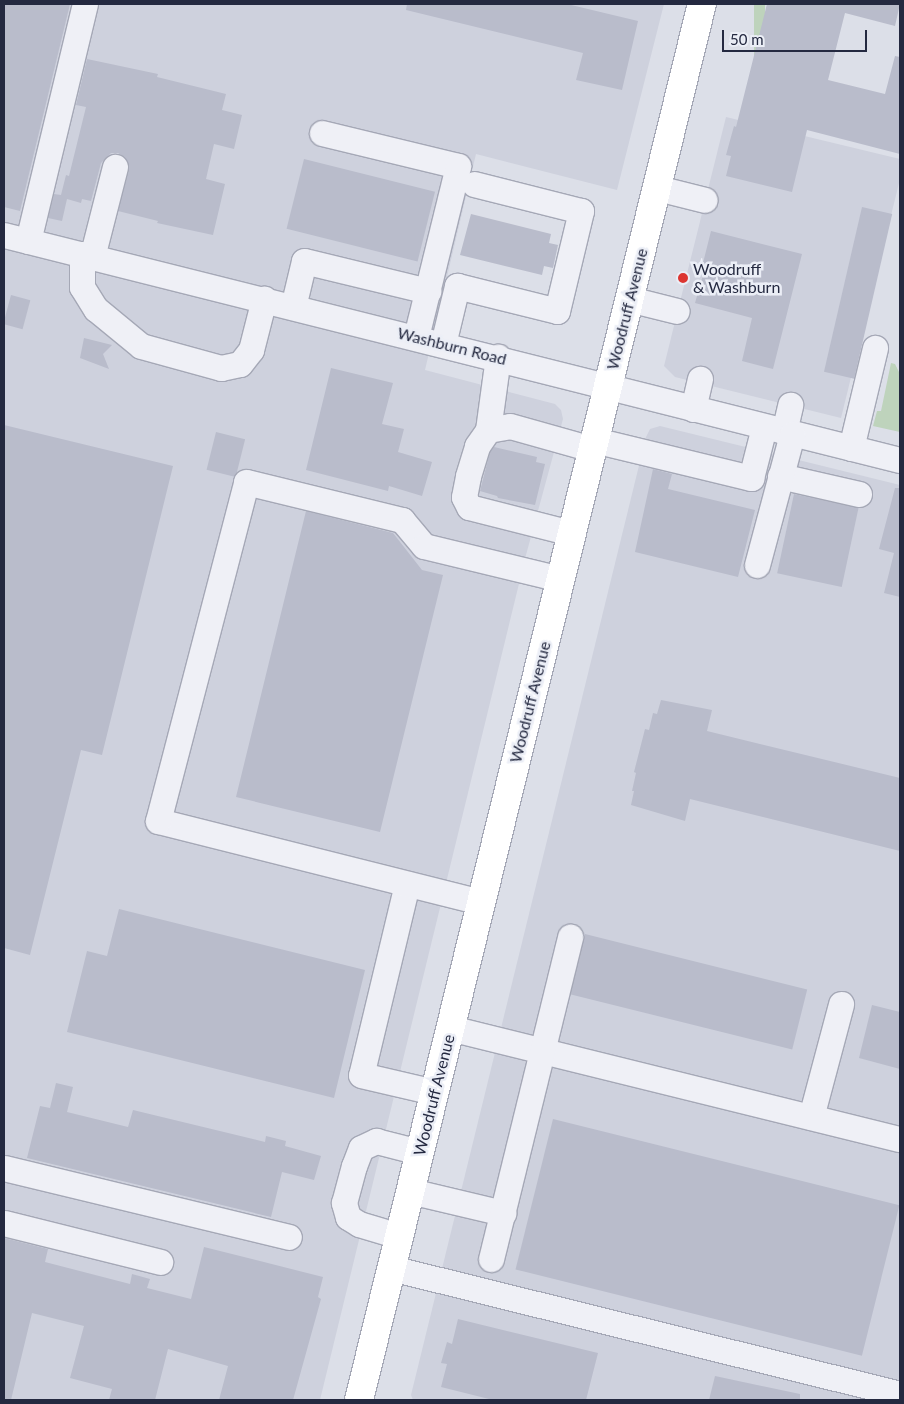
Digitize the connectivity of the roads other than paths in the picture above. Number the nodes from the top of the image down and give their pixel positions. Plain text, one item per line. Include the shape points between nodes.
1 (84, 4) edge
2 (700, 4) edge
3 (322, 132) dead end
4 (115, 167) dead end
5 (474, 184) dead end
6 (657, 188) junction
7 (705, 200) dead end
8 (4, 235) edge
9 (28, 241) junction
10 (87, 256) junction
11 (428, 291) junction
12 (264, 299) junction
13 (629, 299) junction
14 (293, 307) junction
15 (677, 311) dead end
16 (416, 337) junction
17 (443, 344) junction
18 (875, 348) dead end
19 (498, 357) junction
20 (700, 379) dead end
21 (608, 386) junction
22 (790, 405) dead end
23 (693, 409) junction
24 (488, 430) junction
25 (780, 431) junction
26 (593, 444) junction
27 (851, 448) junction
28 (900, 460) edge
29 (780, 476) junction
30 (751, 478) junction
31 (859, 494) dead end
32 (774, 502) junction
33 (571, 533) junction
34 (757, 565) dead end
35 (560, 579) junction
36 (407, 884) junction
37 (481, 902) junction
38 (570, 937) dead end
39 (841, 1004) dead end
40 (450, 1028) junction
41 (542, 1051) junction
42 (434, 1092) junction
43 (811, 1117) junction
44 (900, 1139) edge
45 (420, 1152) junction
46 (4, 1168) edge
47 (410, 1191) junction
48 (502, 1213) junction
49 (4, 1223) edge
50 (399, 1236) junction
51 (289, 1237) dead end
52 (491, 1259) dead end
53 (160, 1262) dead end
54 (391, 1268) junction
55 (900, 1394) edge
56 (359, 1400) edge

1 - 9 street
2 - 6 main road, Woodruff Avenue
3 - 11 street via 458,166
4 - 10 street
5 - 17 street via 581,211 557,311 457,286
6 - 7 street
6 - 13 main road, Woodruff Avenue
8 - 9 street, Washburn Road
9 - 10 street, Washburn Road
10 - 12 street, Washburn Road
10 - 12 street via 82,287 96,309 140,346 221,368 240,364 251,350
11 - 14 street via 304,262
11 - 16 street
12 - 14 street, Washburn Road
13 - 15 street
13 - 21 main road, Woodruff Avenue
14 - 16 street, Washburn Road
16 - 17 street, Washburn Road
17 - 19 street, Washburn Road
18 - 27 street
19 - 21 street, Washburn Road
19 - 24 street
20 - 23 street
21 - 23 street, Washburn Road
21 - 26 main road, Woodruff Avenue
22 - 25 street
23 - 25 street, Washburn Road
24 - 26 street via 510,426
24 - 33 street via 477,446 468,476 464,497 468,507
25 - 27 street, Washburn Road
25 - 29 street
25 - 30 street
26 - 30 street
26 - 33 main road, Woodruff Avenue
27 - 28 street, Washburn Road
29 - 31 street
29 - 32 street
30 - 32 street via 755,497
32 - 34 street
33 - 35 main road, Woodruff Avenue
35 - 36 street via 424,546 402,520 246,482 158,821
35 - 37 main road, Woodruff Avenue
36 - 37 street
36 - 42 street via 362,1076
37 - 40 main road, Woodruff Avenue
38 - 41 street
39 - 43 street
40 - 41 street
40 - 42 main road, Woodruff Avenue
41 - 43 street
41 - 48 street
42 - 45 main road, Woodruff Avenue
43 - 44 street
45 - 47 main road, Woodruff Avenue
45 - 50 street via 376,1141 361,1148 344,1203 348,1216 359,1224
46 - 51 street
47 - 48 street
47 - 50 main road, Woodruff Avenue
48 - 52 street
49 - 53 street
50 - 54 main road, Woodruff Avenue
54 - 55 street
54 - 56 main road, Woodruff Avenue

